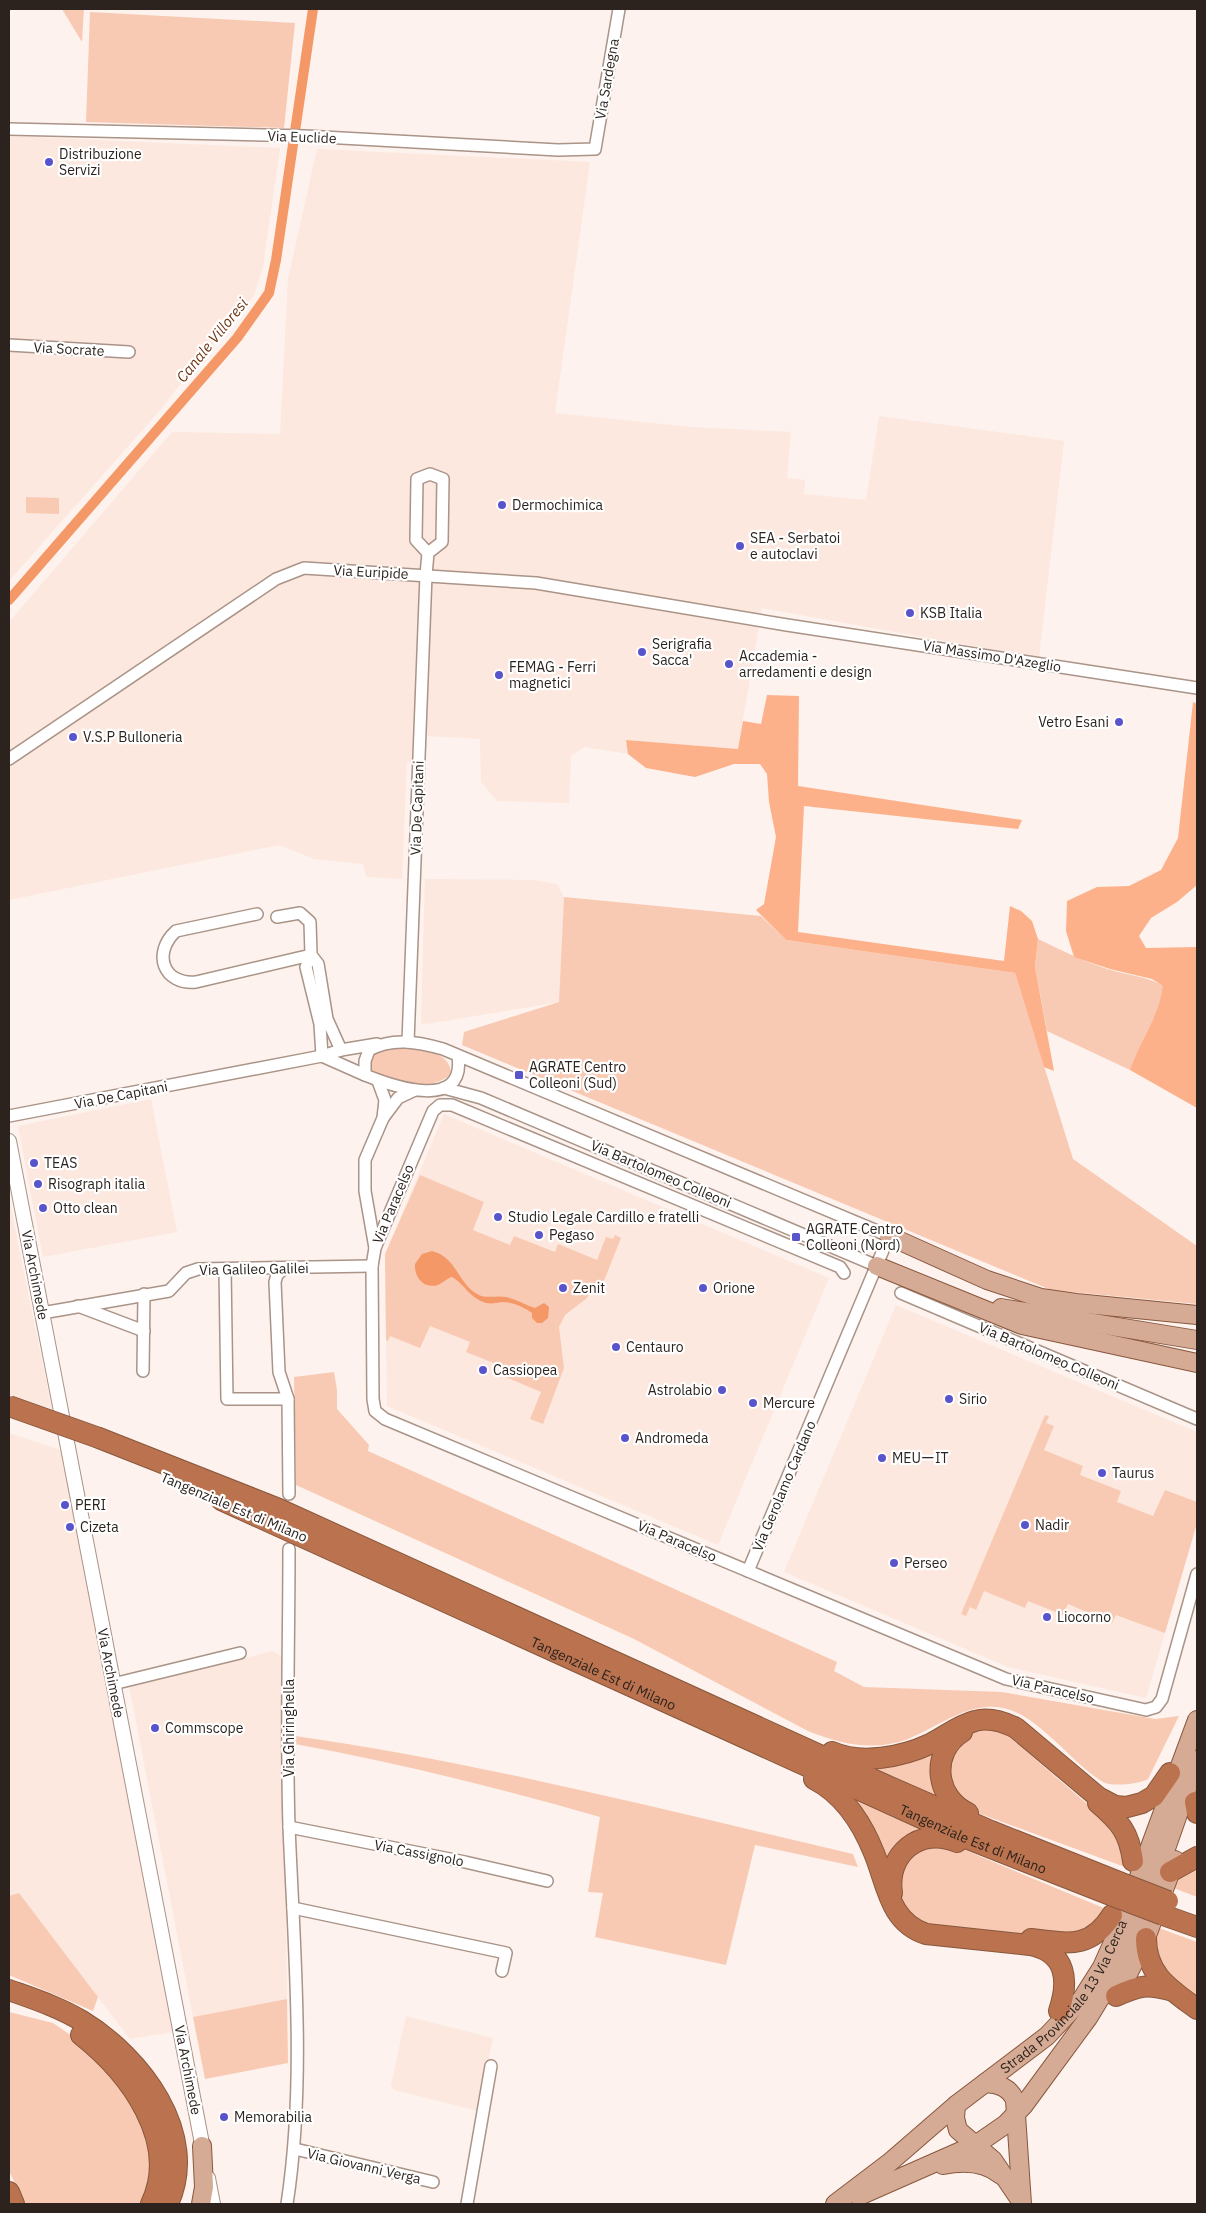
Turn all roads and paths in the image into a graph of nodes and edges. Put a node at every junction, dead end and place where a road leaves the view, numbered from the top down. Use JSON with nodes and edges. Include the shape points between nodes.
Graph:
{"nodes":[{"id":1,"x":619,"y":9,"type":"edge"},
{"id":2,"x":9,"y":129,"type":"edge"},
{"id":3,"x":595,"y":149,"type":"joint"},
{"id":4,"x":9,"y":345,"type":"edge"},
{"id":5,"x":129,"y":352,"type":"dead end"},
{"id":6,"x":428,"y":553,"type":"junction"},
{"id":7,"x":426,"y":575,"type":"junction"},
{"id":8,"x":787,"y":624,"type":"joint"},
{"id":9,"x":1197,"y":688,"type":"edge"},
{"id":10,"x":9,"y":759,"type":"edge"},
{"id":11,"x":257,"y":914,"type":"dead end"},
{"id":12,"x":276,"y":917,"type":"dead end"},
{"id":13,"x":311,"y":955,"type":"junction"},
{"id":14,"x":408,"y":1042,"type":"junction"},
{"id":15,"x":380,"y":1044,"type":"junction"},
{"id":16,"x":341,"y":1050,"type":"junction"},
{"id":17,"x":322,"y":1056,"type":"junction"},
{"id":18,"x":458,"y":1056,"type":"junction"},
{"id":19,"x":365,"y":1075,"type":"junction"},
{"id":20,"x":378,"y":1081,"type":"junction"},
{"id":21,"x":444,"y":1088,"type":"junction"},
{"id":22,"x":415,"y":1090,"type":"junction"},
{"id":23,"x":440,"y":1105,"type":"joint"},
{"id":24,"x":9,"y":1116,"type":"edge"},
{"id":25,"x":384,"y":1118,"type":"junction"},
{"id":26,"x":9,"y":1141,"type":"edge"},
{"id":27,"x":889,"y":1236,"type":"junction"},
{"id":28,"x":375,"y":1248,"type":"junction"},
{"id":29,"x":372,"y":1266,"type":"junction"},
{"id":30,"x":877,"y":1266,"type":"junction"},
{"id":31,"x":226,"y":1269,"type":"junction"},
{"id":32,"x":283,"y":1269,"type":"junction"},
{"id":33,"x":844,"y":1273,"type":"dead end"},
{"id":34,"x":987,"y":1280,"type":"junction"},
{"id":35,"x":901,"y":1293,"type":"dead end"},
{"id":36,"x":144,"y":1294,"type":"junction"},
{"id":37,"x":966,"y":1302,"type":"junction"},
{"id":38,"x":78,"y":1306,"type":"junction"},
{"id":39,"x":42,"y":1313,"type":"junction"},
{"id":40,"x":1197,"y":1315,"type":"edge"},
{"id":41,"x":1078,"y":1321,"type":"junction"},
{"id":42,"x":144,"y":1331,"type":"junction"},
{"id":43,"x":1193,"y":1340,"type":"edge"},
{"id":44,"x":1197,"y":1363,"type":"edge"},
{"id":45,"x":143,"y":1370,"type":"dead end"},
{"id":46,"x":288,"y":1399,"type":"junction"},
{"id":47,"x":9,"y":1406,"type":"edge"},
{"id":48,"x":1197,"y":1419,"type":"edge"},
{"id":49,"x":9,"y":1420,"type":"edge"},
{"id":50,"x":98,"y":1444,"type":"junction"},
{"id":51,"x":289,"y":1494,"type":"dead end"},
{"id":52,"x":289,"y":1549,"type":"dead end"},
{"id":53,"x":748,"y":1571,"type":"junction"},
{"id":54,"x":1197,"y":1574,"type":"edge"},
{"id":55,"x":240,"y":1653,"type":"dead end"},
{"id":56,"x":113,"y":1684,"type":"junction"},
{"id":57,"x":1197,"y":1707,"type":"edge"},
{"id":58,"x":1197,"y":1720,"type":"edge"},
{"id":59,"x":752,"y":1733,"type":"junction"},
{"id":60,"x":1197,"y":1760,"type":"edge"},
{"id":61,"x":1170,"y":1773,"type":"junction"},
{"id":62,"x":1196,"y":1802,"type":"edge"},
{"id":63,"x":290,"y":1826,"type":"junction"},
{"id":64,"x":991,"y":1831,"type":"junction"},
{"id":65,"x":1197,"y":1857,"type":"edge"},
{"id":66,"x":1016,"y":1858,"type":"junction"},
{"id":67,"x":1133,"y":1861,"type":"junction"},
{"id":68,"x":1170,"y":1872,"type":"junction"},
{"id":69,"x":547,"y":1881,"type":"dead end"},
{"id":70,"x":1115,"y":1898,"type":"junction"},
{"id":71,"x":293,"y":1908,"type":"junction"},
{"id":72,"x":1165,"y":1908,"type":"junction"},
{"id":73,"x":1197,"y":1913,"type":"edge"},
{"id":74,"x":1197,"y":1927,"type":"edge"},
{"id":75,"x":1146,"y":1938,"type":"junction"},
{"id":76,"x":502,"y":1971,"type":"dead end"},
{"id":77,"x":9,"y":1990,"type":"edge"},
{"id":78,"x":1173,"y":1991,"type":"junction"},
{"id":79,"x":1116,"y":1996,"type":"junction"},
{"id":80,"x":9,"y":2003,"type":"edge"},
{"id":81,"x":1197,"y":2009,"type":"edge"},
{"id":82,"x":1059,"y":2011,"type":"junction"},
{"id":83,"x":1055,"y":2062,"type":"junction"},
{"id":84,"x":491,"y":2066,"type":"dead end"},
{"id":85,"x":985,"y":2083,"type":"junction"},
{"id":86,"x":956,"y":2105,"type":"junction"},
{"id":87,"x":1018,"y":2113,"type":"junction"},
{"id":88,"x":976,"y":2144,"type":"junction"},
{"id":89,"x":202,"y":2146,"type":"junction"},
{"id":90,"x":295,"y":2149,"type":"junction"},
{"id":91,"x":901,"y":2177,"type":"junction"},
{"id":92,"x":1008,"y":2181,"type":"junction"},
{"id":93,"x":433,"y":2182,"type":"dead end"},
{"id":94,"x":856,"y":2189,"type":"junction"},
{"id":95,"x":9,"y":2192,"type":"edge"},
{"id":96,"x":1022,"y":2203,"type":"edge"},
{"id":97,"x":14,"y":2204,"type":"edge"},
{"id":98,"x":151,"y":2204,"type":"edge"},
{"id":99,"x":168,"y":2204,"type":"edge"},
{"id":100,"x":201,"y":2204,"type":"edge"},
{"id":101,"x":214,"y":2204,"type":"edge"},
{"id":102,"x":287,"y":2204,"type":"edge"},
{"id":103,"x":467,"y":2204,"type":"edge"},
{"id":104,"x":835,"y":2204,"type":"edge"},
{"id":105,"x":843,"y":2204,"type":"edge"}],
"edges":[{"from":1,"to":3,"type":"street","name":"Via Sardegna"},
{"from":2,"to":3,"type":"street","name":"Via Euclide","via":[[305,136]]},
{"from":4,"to":5,"type":"street","name":"Via Socrate"},
{"from":6,"to":6,"type":"street","via":[[442,542],[444,479],[430,474],[417,479],[416,540]]},
{"from":6,"to":7,"type":"street","name":"Via De Capitani"},
{"from":7,"to":8,"type":"street","name":"Via Euripide","via":[[536,583]]},
{"from":7,"to":10,"type":"street","name":"Via Euripide","via":[[304,568],[276,579]]},
{"from":7,"to":14,"type":"street","name":"Via De Capitani"},
{"from":8,"to":9,"type":"street","name":"Via Massimo D'Azeglio"},
{"from":11,"to":13,"type":"street","via":[[176,931],[168,938],[163,956],[168,973],[184,983],[196,982]]},
{"from":12,"to":13,"type":"street","via":[[300,913],[310,922]]},
{"from":13,"to":16,"type":"street","via":[[318,964],[327,1019]]},
{"from":13,"to":17,"type":"street","via":[[306,967],[320,1024]]},
{"from":14,"to":15,"type":"street"},
{"from":14,"to":18,"type":"street"},
{"from":15,"to":16,"type":"street","name":"Via De Capitani"},
{"from":15,"to":19,"type":"street","via":[[369,1050]]},
{"from":16,"to":17,"type":"street","name":"Via De Capitani"},
{"from":17,"to":19,"type":"street","name":"Via Bartolomeo Colleoni"},
{"from":17,"to":24,"type":"street","name":"Via De Capitani"},
{"from":18,"to":21,"type":"street","via":[[456,1078]]},
{"from":18,"to":27,"type":"street"},
{"from":19,"to":20,"type":"street","name":"Via Bartolomeo Colleoni"},
{"from":20,"to":22,"type":"street","name":"Via Bartolomeo Colleoni"},
{"from":20,"to":25,"type":"street","via":[[385,1100]]},
{"from":21,"to":22,"type":"street","name":"Via Bartolomeo Colleoni"},
{"from":21,"to":30,"type":"street","name":"Via Bartolomeo Colleoni","via":[[481,1098]]},
{"from":22,"to":25,"type":"street","name":"Via Bartolomeo Colleoni","via":[[398,1098]]},
{"from":23,"to":28,"type":"street","name":"Via Paracelso","via":[[433,1111]]},
{"from":23,"to":33,"type":"street","name":"Via Bartolomeo Colleoni","via":[[452,1105],[840,1267]]},
{"from":25,"to":28,"type":"street","name":"Via Bartolomeo Colleoni","via":[[365,1160],[364,1177]]},
{"from":26,"to":39,"type":"street","name":"Via Archimede"},
{"from":27,"to":30,"type":"street","name":"Via Gerolamo Cardano"},
{"from":27,"to":34,"type":"main road"},
{"from":28,"to":29,"type":"street","name":"Via Paracelso"},
{"from":29,"to":32,"type":"street","name":"Via Galileo Galilei"},
{"from":29,"to":53,"type":"street","name":"Via Paracelso","via":[[375,1411],[385,1419]]},
{"from":30,"to":37,"type":"main road"},
{"from":30,"to":53,"type":"street","name":"Via Gerolamo Cardano"},
{"from":31,"to":32,"type":"street","name":"Via Galileo Galilei"},
{"from":31,"to":36,"type":"street","name":"Via Galileo Galilei","via":[[198,1269],[186,1273],[169,1291]]},
{"from":31,"to":46,"type":"street","via":[[228,1398]]},
{"from":32,"to":46,"type":"street","via":[[275,1282],[276,1317],[279,1372]]},
{"from":34,"to":40,"type":"main road","via":[[1057,1301]]},
{"from":34,"to":41,"type":"main road","via":[[1019,1300]]},
{"from":35,"to":48,"type":"street","name":"Via Bartolomeo Colleoni"},
{"from":36,"to":38,"type":"street","name":"Via Galileo Galilei"},
{"from":36,"to":42,"type":"street"},
{"from":37,"to":41,"type":"main road"},
{"from":37,"to":44,"type":"main road","via":[[1015,1323]]},
{"from":38,"to":39,"type":"street","name":"Via Galileo Galilei"},
{"from":38,"to":42,"type":"street"},
{"from":39,"to":56,"type":"street","name":"Via Archimede"},
{"from":41,"to":43,"type":"main road"},
{"from":42,"to":45,"type":"street"},
{"from":46,"to":51,"type":"street"},
{"from":47,"to":50,"type":"highway","name":"Tangenziale Est di Milano","bridge":true},
{"from":49,"to":50,"type":"highway","name":"Tangenziale Est di Milano"},
{"from":50,"to":59,"type":"highway","name":"Tangenziale Est di Milano"},
{"from":52,"to":63,"type":"street","name":"Via Ghiringhella"},
{"from":53,"to":54,"type":"street","name":"Via Paracelso","via":[[1006,1679],[1146,1710],[1156,1707],[1162,1699]]},
{"from":55,"to":56,"type":"street"},
{"from":56,"to":89,"type":"street","name":"Via Archimede"},
{"from":57,"to":61,"type":"main road"},
{"from":58,"to":85,"type":"main road","name":"Strada Provinciale 13 Via Cerca","via":[[1143,1872],[1098,1974],[1078,2005],[1054,2031]]},
{"from":59,"to":61,"type":"highway","via":[[802,1740],[842,1756],[865,1758],[909,1752],[974,1721],[996,1721],[1021,1732],[1098,1798],[1121,1807],[1151,1798]]},
{"from":59,"to":64,"type":"highway","name":"Tangenziale Est di Milano"},
{"from":59,"to":66,"type":"highway","name":"Tangenziale Est di Milano","via":[[962,1837]]},
{"from":59,"to":82,"type":"highway","via":[[767,1756],[823,1784],[850,1810],[869,1843],[895,1910],[908,1926],[934,1936],[1035,1946],[1053,1957],[1062,1969],[1065,1995]]},
{"from":60,"to":83,"type":"main road","name":"Strada Provinciale 13 Via Cerca","via":[[1173,1833],[1121,1961],[1098,2002]]},
{"from":61,"to":67,"type":"main road"},
{"from":62,"to":68,"type":"main road"},
{"from":63,"to":69,"type":"street","name":"Via Cassignolo"},
{"from":63,"to":71,"type":"street","name":"Via Ghiringhella"},
{"from":64,"to":67,"type":"highway","via":[[979,1818],[952,1803],[940,1777],[942,1760],[949,1744],[960,1733],[982,1726],[996,1726],[1013,1732],[1110,1813],[1129,1839]]},
{"from":64,"to":70,"type":"highway","name":"Tangenziale Est di Milano"},
{"from":65,"to":68,"type":"highway"},
{"from":66,"to":70,"type":"highway","name":"Tangenziale Est di Milano"},
{"from":66,"to":70,"type":"highway","via":[[997,1858],[947,1838],[924,1838],[909,1846],[896,1861],[891,1874],[892,1893],[909,1920],[921,1927],[1074,1943],[1097,1934]]},
{"from":67,"to":70,"type":"main road"},
{"from":68,"to":75,"type":"main road"},
{"from":70,"to":72,"type":"highway","name":"Tangenziale Est di Milano","bridge":true},
{"from":70,"to":82,"type":"main road","via":[[1086,1973]]},
{"from":71,"to":76,"type":"street","via":[[506,1953]]},
{"from":71,"to":90,"type":"street","name":"Via Ghiringhella","via":[[297,2068]]},
{"from":72,"to":73,"type":"highway","name":"Tangenziale Est di Milano"},
{"from":72,"to":74,"type":"highway","name":"Tangenziale Est di Milano"},
{"from":75,"to":78,"type":"highway","via":[[1151,1966]]},
{"from":75,"to":79,"type":"main road"},
{"from":77,"to":99,"type":"highway","via":[[59,2008],[83,2022],[114,2046],[140,2073],[161,2106],[176,2143],[177,2171]]},
{"from":78,"to":79,"type":"highway","via":[[1144,1985]]},
{"from":78,"to":81,"type":"highway"},
{"from":79,"to":83,"type":"main road","via":[[1084,2038]]},
{"from":80,"to":98,"type":"highway","via":[[48,2016],[79,2034],[108,2059],[134,2091],[154,2132],[160,2154],[159,2180]]},
{"from":82,"to":94,"type":"main road","via":[[1038,2032],[955,2095]]},
{"from":83,"to":87,"type":"main road","name":"Strada Provinciale 13 Via Cerca"},
{"from":84,"to":103,"type":"street"},
{"from":85,"to":86,"type":"main road","name":"Strada Provinciale 13 Via Cerca"},
{"from":85,"to":87,"type":"main road","via":[[1007,2089],[1013,2096]]},
{"from":86,"to":88,"type":"main road","via":[[957,2128]]},
{"from":86,"to":94,"type":"main road","name":"Strada Provinciale 13 Via Cerca"},
{"from":87,"to":88,"type":"main road","name":"Strada Provinciale 13 Via Cerca","via":[[1002,2128]]},
{"from":87,"to":96,"type":"main road"},
{"from":88,"to":91,"type":"main road","name":"Strada Provinciale 13 Via Cerca"},
{"from":88,"to":92,"type":"main road"},
{"from":89,"to":100,"type":"main road","via":[[204,2187]]},
{"from":89,"to":101,"type":"street","name":"Via Archimede"},
{"from":90,"to":93,"type":"street","name":"Via Giovanni Verga"},
{"from":90,"to":102,"type":"street","name":"Via Ghiringhella"},
{"from":91,"to":92,"type":"main road","via":[[938,2166],[965,2163],[992,2168]]},
{"from":91,"to":105,"type":"main road","name":"Strada Provinciale 13 Via Cerca"},
{"from":92,"to":96,"type":"main road"},
{"from":94,"to":104,"type":"main road","name":"Strada Provinciale 13 Via Cerca"},
{"from":95,"to":97,"type":"highway"}]}
